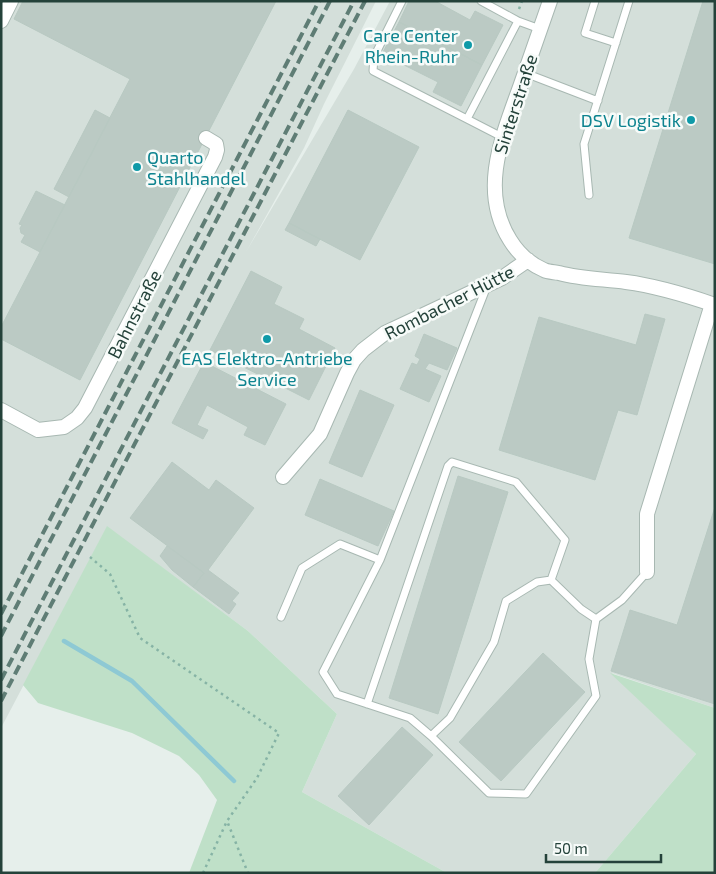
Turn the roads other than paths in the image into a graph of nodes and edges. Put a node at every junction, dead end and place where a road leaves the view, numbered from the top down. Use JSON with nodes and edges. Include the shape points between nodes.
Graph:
{"nodes":[{"id":1,"x":11,"y":1,"type":"edge"},
{"id":2,"x":402,"y":1,"type":"edge"},
{"id":3,"x":481,"y":1,"type":"edge"},
{"id":4,"x":550,"y":1,"type":"edge"},
{"id":5,"x":595,"y":1,"type":"edge"},
{"id":6,"x":629,"y":1,"type":"edge"},
{"id":7,"x":518,"y":20,"type":"junction"},
{"id":8,"x":1,"y":21,"type":"edge"},
{"id":9,"x":540,"y":29,"type":"junction"},
{"id":10,"x":616,"y":43,"type":"junction"},
{"id":11,"x":525,"y":73,"type":"junction"},
{"id":12,"x":598,"y":101,"type":"junction"},
{"id":13,"x":467,"y":119,"type":"junction"},
{"id":14,"x":502,"y":137,"type":"junction"},
{"id":15,"x":206,"y":138,"type":"dead end"},
{"id":16,"x":589,"y":195,"type":"dead end"},
{"id":17,"x":528,"y":260,"type":"junction"},
{"id":18,"x":488,"y":285,"type":"junction"},
{"id":19,"x":714,"y":304,"type":"edge"},
{"id":20,"x":711,"y":321,"type":"edge"},
{"id":21,"x":1,"y":410,"type":"edge"},
{"id":22,"x":283,"y":477,"type":"dead end"},
{"id":23,"x":380,"y":560,"type":"junction"},
{"id":24,"x":647,"y":572,"type":"joint"},
{"id":25,"x":551,"y":580,"type":"junction"},
{"id":26,"x":281,"y":617,"type":"dead end"},
{"id":27,"x":596,"y":618,"type":"junction"},
{"id":28,"x":367,"y":704,"type":"junction"},
{"id":29,"x":431,"y":736,"type":"junction"}],
"edges":[{"from":1,"to":8,"type":"street"},
{"from":2,"to":13,"type":"lane","via":[[374,57],[373,71]]},
{"from":3,"to":7,"type":"lane"},
{"from":4,"to":9,"type":"street","name":"Sinterstraße"},
{"from":5,"to":10,"type":"lane","via":[[585,33]]},
{"from":6,"to":10,"type":"lane"},
{"from":7,"to":9,"type":"lane"},
{"from":7,"to":13,"type":"lane"},
{"from":9,"to":11,"type":"street","name":"Sinterstraße"},
{"from":10,"to":12,"type":"lane"},
{"from":11,"to":12,"type":"lane"},
{"from":11,"to":14,"type":"street","name":"Sinterstraße"},
{"from":12,"to":16,"type":"lane","via":[[584,144]]},
{"from":13,"to":14,"type":"lane"},
{"from":14,"to":17,"type":"street","name":"Sinterstraße","via":[[495,170],[498,216],[516,250]]},
{"from":15,"to":21,"type":"street","name":"Bahnstraße","via":[[216,144],[215,157],[85,408],[64,427],[38,430]]},
{"from":17,"to":18,"type":"street","name":"Rombacher Hütte"},
{"from":17,"to":19,"type":"street","name":"Rombacher Hütte","via":[[543,270],[574,277],[628,282]]},
{"from":18,"to":22,"type":"street","name":"Rombacher Hütte","via":[[385,334],[363,350],[347,373],[320,434]]},
{"from":18,"to":23,"type":"lane"},
{"from":19,"to":20,"type":"street","name":"Rombacher Hütte"},
{"from":20,"to":24,"type":"street","name":"Rombacher Hütte","via":[[647,514]]},
{"from":23,"to":26,"type":"lane","via":[[340,544],[302,568]]},
{"from":23,"to":28,"type":"lane","via":[[323,672],[337,694]]},
{"from":24,"to":27,"type":"lane","via":[[622,600]]},
{"from":25,"to":27,"type":"lane","via":[[581,609]]},
{"from":25,"to":28,"type":"lane","via":[[564,540],[522,489],[516,482],[452,462]]},
{"from":25,"to":29,"type":"lane","via":[[537,582],[506,601],[494,642],[450,718]]},
{"from":27,"to":29,"type":"lane","via":[[589,659],[596,696],[526,794],[489,793]]},
{"from":28,"to":29,"type":"lane","via":[[410,718]]}]}
